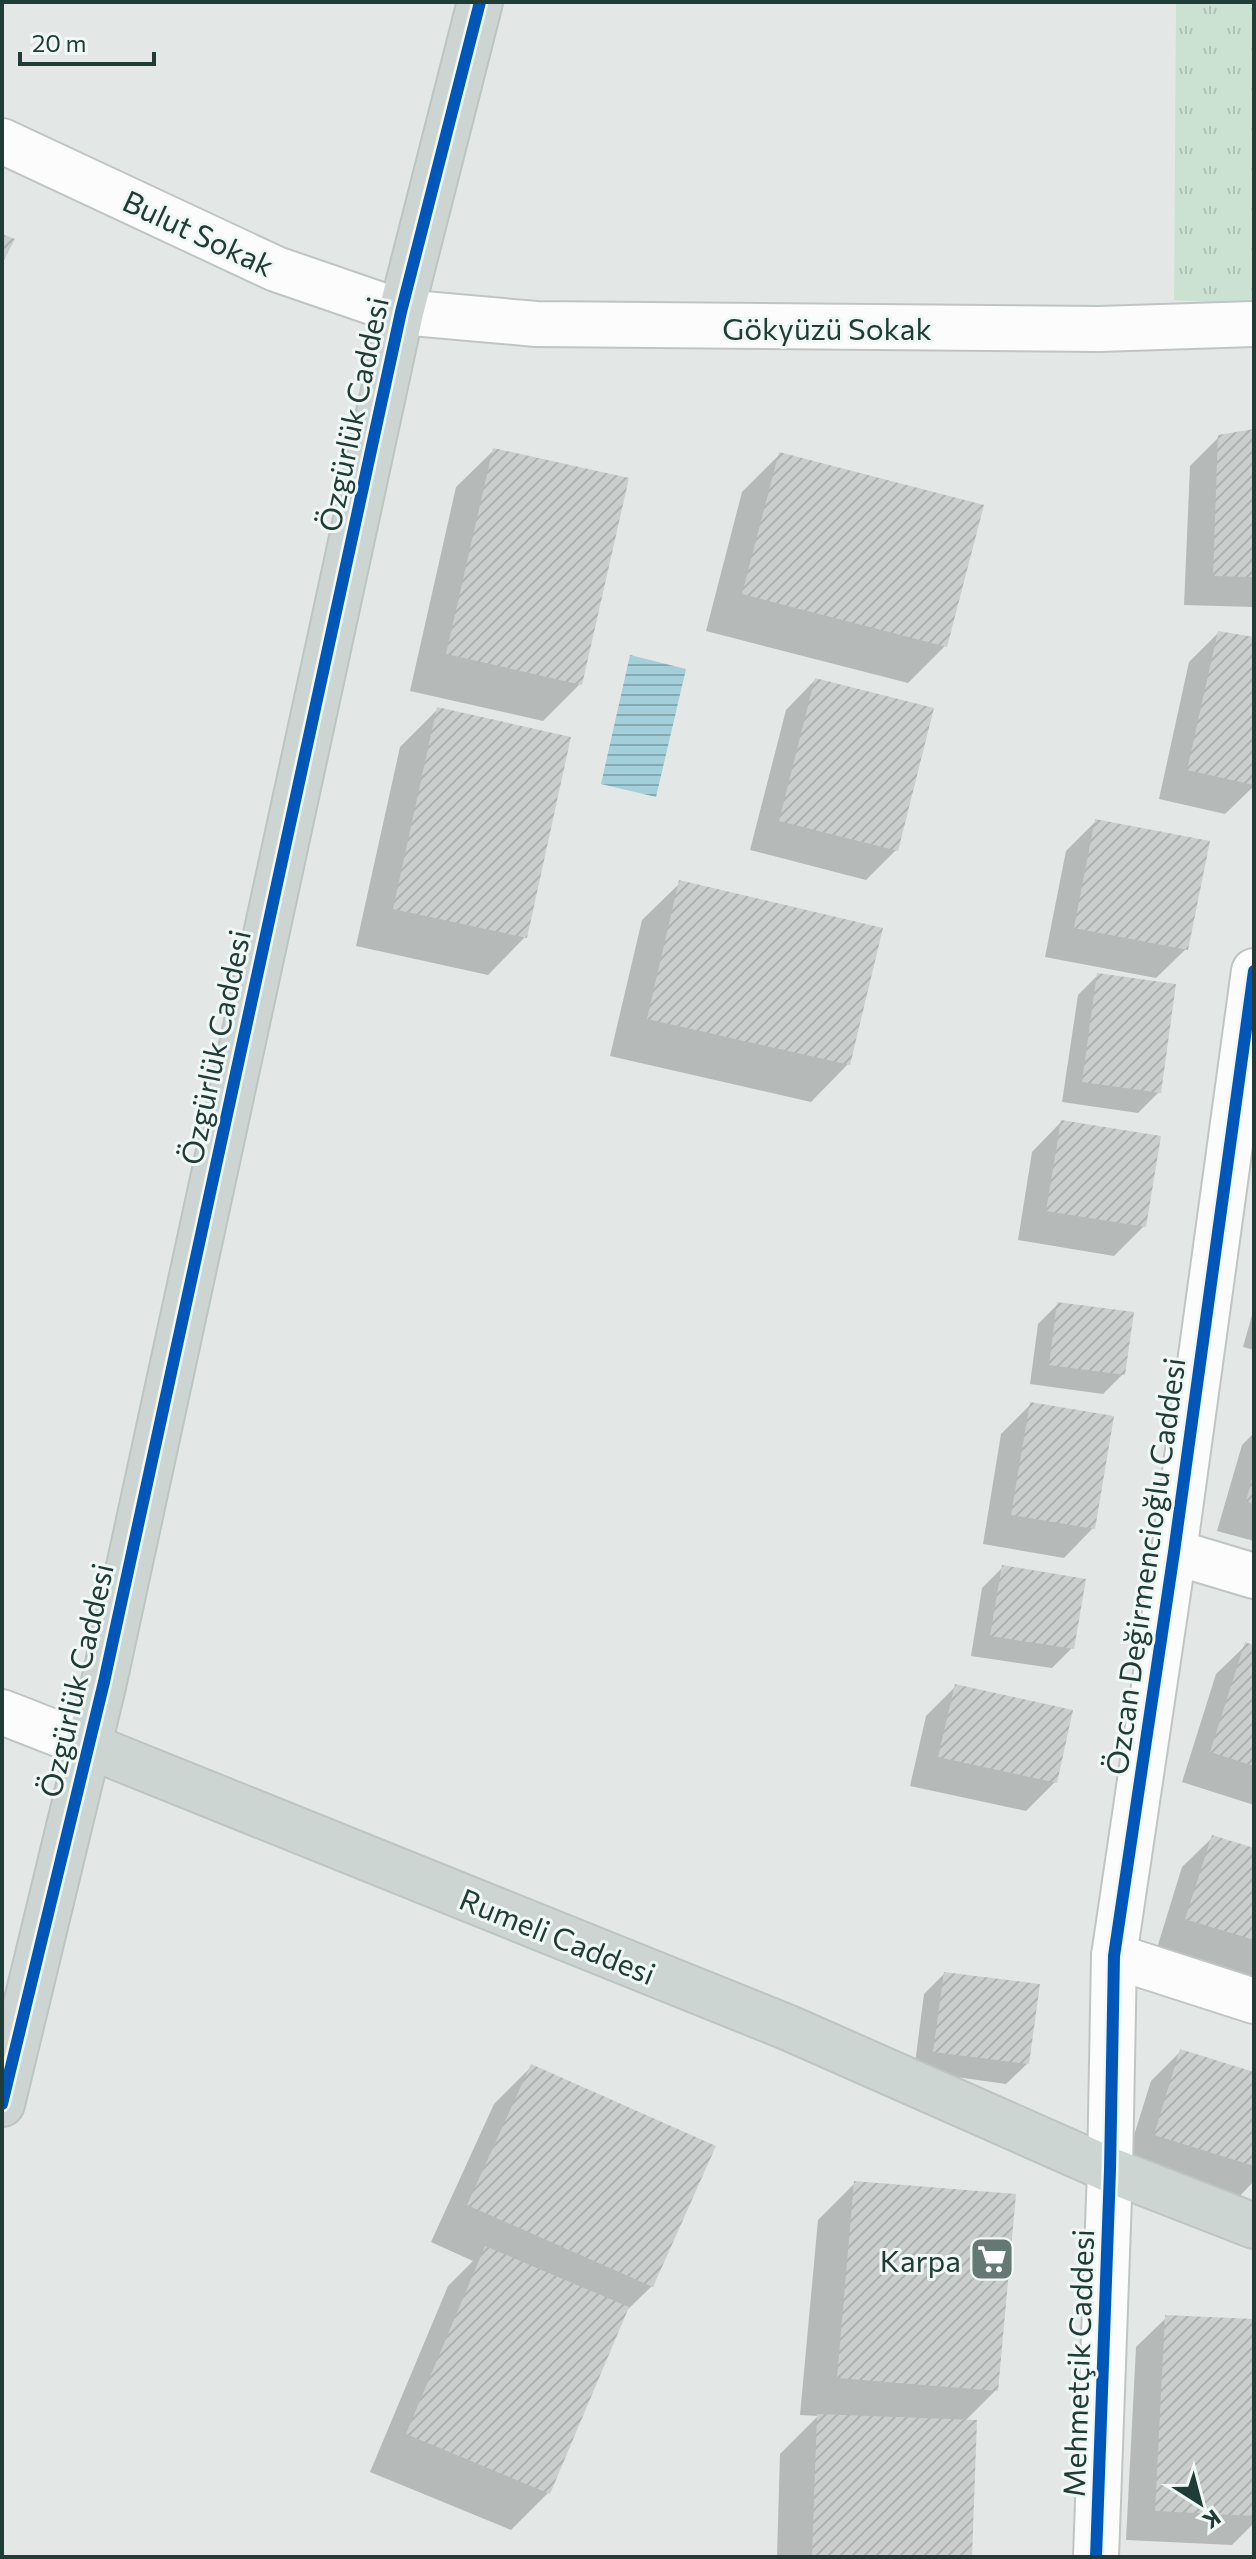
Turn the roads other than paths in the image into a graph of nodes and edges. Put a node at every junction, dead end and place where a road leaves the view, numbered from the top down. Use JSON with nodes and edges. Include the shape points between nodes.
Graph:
{"nodes":[{"id":1,"x":480,"y":2,"type":"edge"},
{"id":2,"x":2,"y":141,"type":"edge"},
{"id":3,"x":401,"y":312,"type":"junction"},
{"id":4,"x":1254,"y":324,"type":"edge"},
{"id":5,"x":1254,"y":971,"type":"edge"},
{"id":6,"x":1241,"y":1155,"type":"edge"},
{"id":7,"x":1174,"y":1552,"type":"junction"},
{"id":8,"x":1254,"y":1576,"type":"edge"},
{"id":9,"x":2,"y":1712,"type":"edge"},
{"id":10,"x":89,"y":1746,"type":"junction"},
{"id":11,"x":1114,"y":1956,"type":"junction"},
{"id":12,"x":1254,"y":2001,"type":"edge"},
{"id":13,"x":2,"y":2104,"type":"edge"},
{"id":14,"x":1110,"y":2170,"type":"junction"},
{"id":15,"x":1254,"y":2226,"type":"edge"},
{"id":16,"x":1096,"y":2557,"type":"edge"}],
"edges":[{"from":1,"to":3,"type":"main road","name":"Özgürlük Caddesi"},
{"from":2,"to":3,"type":"street","name":"Bulut Sokak","via":[[276,269]]},
{"from":3,"to":4,"type":"street","name":"Gökyüzü Sokak","via":[[536,324],[1099,329]]},
{"from":3,"to":10,"type":"main road","name":"Özgürlük Caddesi"},
{"from":5,"to":6,"type":"street","name":"Özcan Değirmencioğlu Caddesi"},
{"from":6,"to":7,"type":"street","name":"Özcan Değirmencioğlu Caddesi"},
{"from":7,"to":8,"type":"street"},
{"from":7,"to":11,"type":"street","name":"Özcan Değirmencioğlu Caddesi"},
{"from":9,"to":10,"type":"street","name":"Rumeli Caddesi"},
{"from":10,"to":13,"type":"main road","name":"Özgürlük Caddesi"},
{"from":10,"to":14,"type":"main road","name":"Rumeli Caddesi","via":[[789,2028]]},
{"from":11,"to":12,"type":"street"},
{"from":11,"to":14,"type":"street","name":"Özcan Değirmencioğlu Caddesi"},
{"from":14,"to":15,"type":"main road","name":"Rumeli Caddesi"},
{"from":14,"to":16,"type":"street","name":"Mehmetçik Caddesi"}]}
